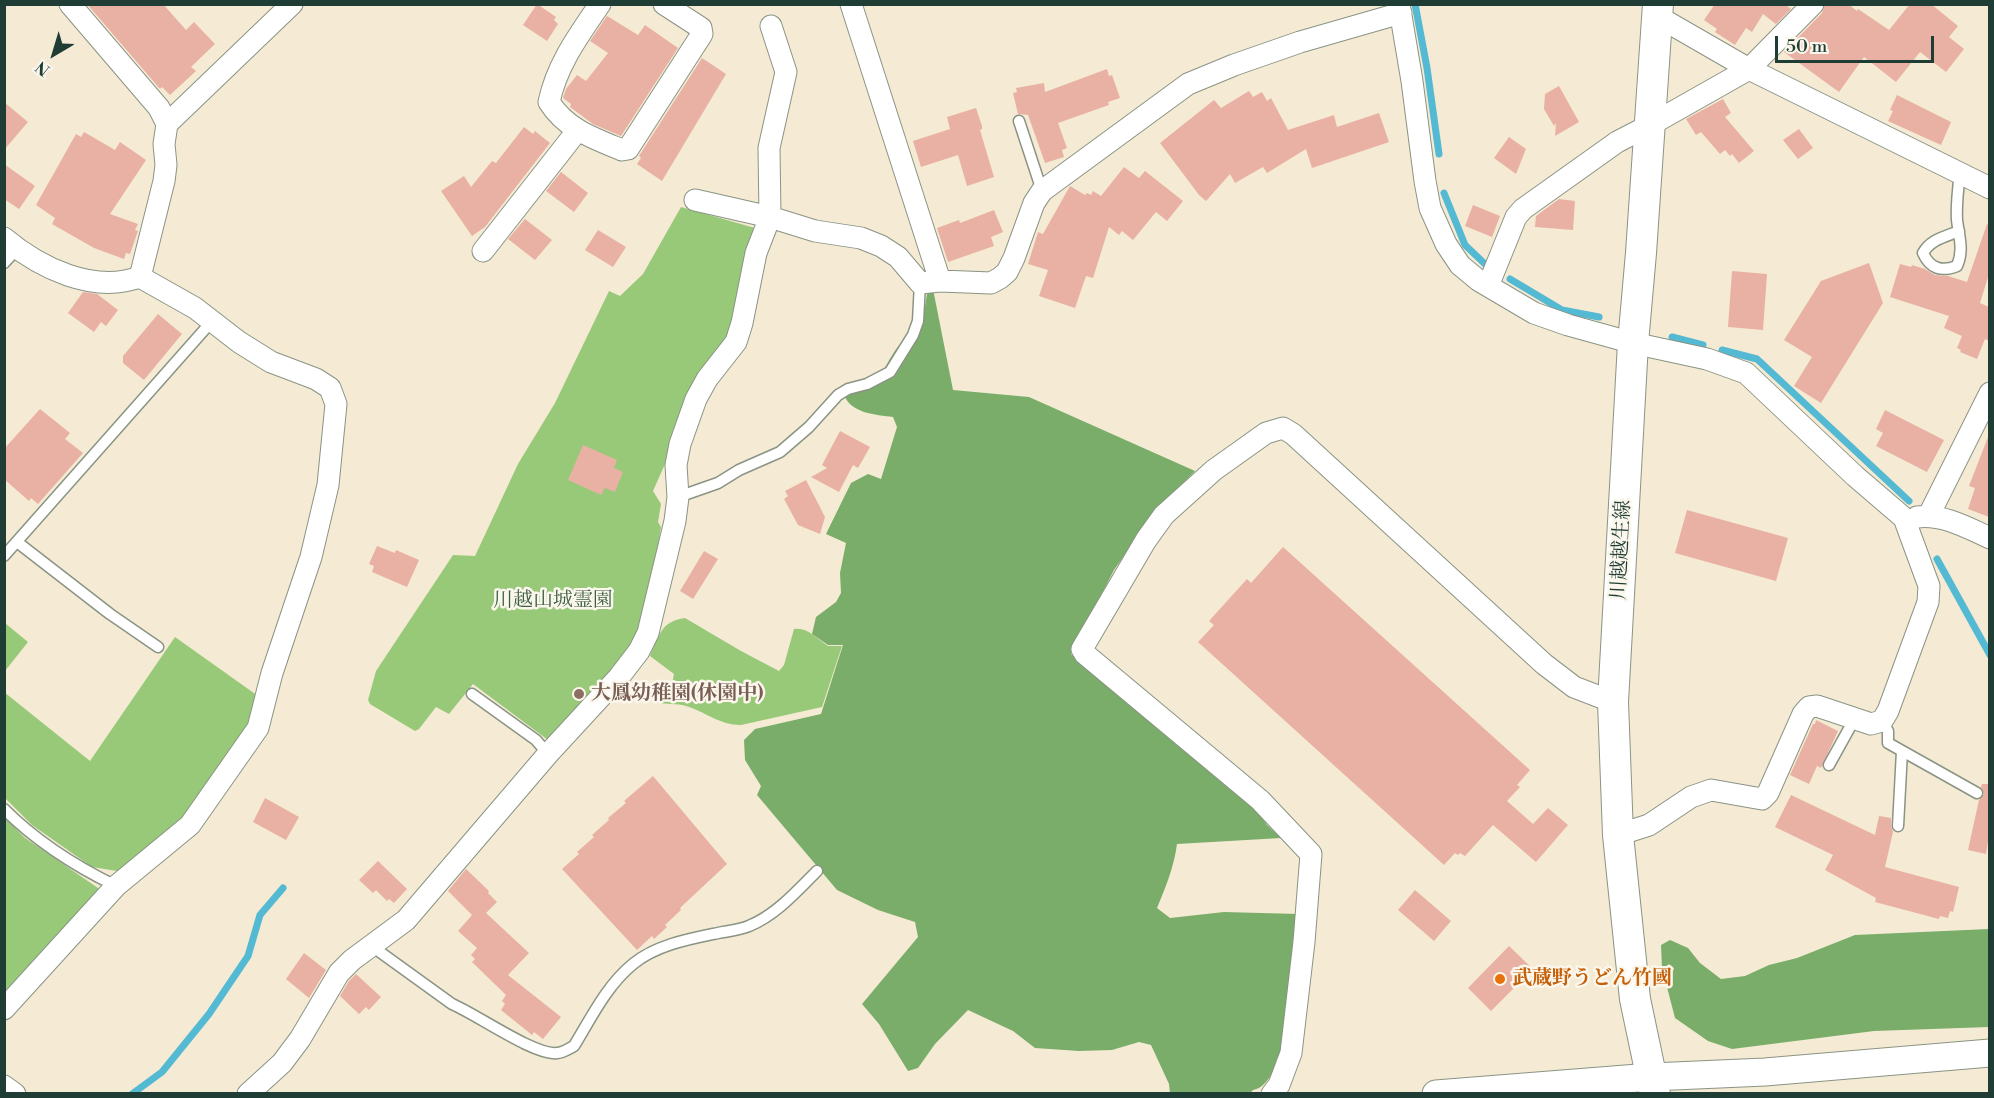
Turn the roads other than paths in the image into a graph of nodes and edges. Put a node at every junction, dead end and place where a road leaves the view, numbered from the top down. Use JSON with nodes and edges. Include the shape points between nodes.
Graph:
{"nodes":[{"id":1,"x":70,"y":4,"type":"edge"},
{"id":2,"x":291,"y":4,"type":"edge"},
{"id":3,"x":600,"y":4,"type":"edge"},
{"id":4,"x":664,"y":4,"type":"edge"},
{"id":5,"x":851,"y":4,"type":"edge"},
{"id":6,"x":1813,"y":4,"type":"edge"},
{"id":7,"x":1400,"y":9,"type":"edge"},
{"id":8,"x":1658,"y":10,"type":"edge"},
{"id":9,"x":771,"y":26,"type":"dead end"},
{"id":10,"x":1749,"y":69,"type":"junction"},
{"id":11,"x":1019,"y":122,"type":"dead end"},
{"id":12,"x":167,"y":124,"type":"junction"},
{"id":13,"x":1650,"y":126,"type":"junction"},
{"id":14,"x":577,"y":131,"type":"junction"},
{"id":15,"x":1960,"y":173,"type":"junction"},
{"id":16,"x":1989,"y":188,"type":"edge"},
{"id":17,"x":1042,"y":191,"type":"junction"},
{"id":18,"x":695,"y":200,"type":"dead end"},
{"id":19,"x":770,"y":217,"type":"junction"},
{"id":20,"x":1959,"y":231,"type":"dead end"},
{"id":21,"x":9,"y":250,"type":"edge"},
{"id":22,"x":483,"y":251,"type":"dead end"},
{"id":23,"x":140,"y":278,"type":"junction"},
{"id":24,"x":930,"y":282,"type":"junction"},
{"id":25,"x":1488,"y":286,"type":"junction"},
{"id":26,"x":213,"y":320,"type":"junction"},
{"id":27,"x":1633,"y":343,"type":"junction"},
{"id":28,"x":1989,"y":393,"type":"edge"},
{"id":29,"x":678,"y":497,"type":"junction"},
{"id":30,"x":1929,"y":515,"type":"junction"},
{"id":31,"x":1904,"y":518,"type":"junction"},
{"id":32,"x":1989,"y":538,"type":"edge"},
{"id":33,"x":17,"y":542,"type":"junction"},
{"id":34,"x":4,"y":556,"type":"edge"},
{"id":35,"x":158,"y":647,"type":"dead end"},
{"id":36,"x":472,"y":694,"type":"dead end"},
{"id":37,"x":1613,"y":702,"type":"junction"},
{"id":38,"x":1855,"y":718,"type":"junction"},
{"id":39,"x":1881,"y":721,"type":"junction"},
{"id":40,"x":1902,"y":751,"type":"junction"},
{"id":41,"x":549,"y":754,"type":"junction"},
{"id":42,"x":1828,"y":765,"type":"dead end"},
{"id":43,"x":1977,"y":793,"type":"dead end"},
{"id":44,"x":4,"y":808,"type":"edge"},
{"id":45,"x":1898,"y":826,"type":"dead end"},
{"id":46,"x":1618,"y":836,"type":"junction"},
{"id":47,"x":817,"y":871,"type":"dead end"},
{"id":48,"x":116,"y":886,"type":"junction"},
{"id":49,"x":373,"y":947,"type":"junction"},
{"id":50,"x":4,"y":1009,"type":"edge"},
{"id":51,"x":1989,"y":1053,"type":"edge"},
{"id":52,"x":1653,"y":1085,"type":"edge"},
{"id":53,"x":4,"y":1086,"type":"edge"},
{"id":54,"x":15,"y":1094,"type":"edge"},
{"id":55,"x":248,"y":1094,"type":"edge"},
{"id":56,"x":1272,"y":1094,"type":"edge"},
{"id":57,"x":1436,"y":1094,"type":"edge"}],
"edges":[{"from":1,"to":12,"type":"street","via":[[159,108]]},
{"from":2,"to":12,"type":"street"},
{"from":3,"to":14,"type":"street","via":[[563,61],[553,81],[549,102],[557,115]]},
{"from":4,"to":14,"type":"street","via":[[701,28],[702,34],[628,149]]},
{"from":5,"to":24,"type":"street"},
{"from":6,"to":10,"type":"street"},
{"from":7,"to":17,"type":"street","via":[[1188,84]]},
{"from":7,"to":25,"type":"street","via":[[1430,208],[1460,265]]},
{"from":8,"to":10,"type":"street"},
{"from":8,"to":13,"type":"main road","name":"川越越生線"},
{"from":9,"to":19,"type":"street","via":[[786,72],[770,148]]},
{"from":10,"to":13,"type":"street"},
{"from":10,"to":15,"type":"street"},
{"from":11,"to":17,"type":"lane"},
{"from":12,"to":23,"type":"street","via":[[164,181]]},
{"from":13,"to":25,"type":"street","via":[[1617,142],[1522,209]]},
{"from":13,"to":27,"type":"main road","name":"川越越生線"},
{"from":14,"to":22,"type":"street"},
{"from":15,"to":16,"type":"street"},
{"from":15,"to":20,"type":"lane"},
{"from":17,"to":24,"type":"street","via":[[1034,202],[1014,258],[1000,278],[990,283]]},
{"from":18,"to":19,"type":"street"},
{"from":19,"to":24,"type":"street","via":[[881,246]]},
{"from":19,"to":29,"type":"street","via":[[756,253],[736,342],[706,379],[680,444],[676,465]]},
{"from":21,"to":23,"type":"street","via":[[88,281],[113,283]]},
{"from":23,"to":26,"type":"street"},
{"from":24,"to":29,"type":"lane","via":[[913,335],[890,372],[838,395],[780,452],[718,483]]},
{"from":25,"to":27,"type":"street","via":[[1534,313]]},
{"from":26,"to":33,"type":"lane"},
{"from":26,"to":48,"type":"street","via":[[271,362],[330,388],[336,404],[328,486],[311,557],[258,728],[190,825]]},
{"from":27,"to":31,"type":"street","via":[[1707,359],[1746,373]]},
{"from":27,"to":37,"type":"main road","name":"川越越生線"},
{"from":28,"to":30,"type":"street"},
{"from":29,"to":41,"type":"street","via":[[648,633],[639,651]]},
{"from":30,"to":31,"type":"street"},
{"from":30,"to":32,"type":"street"},
{"from":31,"to":39,"type":"street","via":[[1929,586],[1928,602]]},
{"from":33,"to":34,"type":"lane"},
{"from":33,"to":35,"type":"lane"},
{"from":36,"to":41,"type":"lane","via":[[536,740]]},
{"from":37,"to":46,"type":"main road","name":"川越越生線"},
{"from":37,"to":56,"type":"street","via":[[1574,687],[1544,664],[1283,428],[1266,434],[1214,470],[1164,515],[1082,650],[1260,800],[1311,854],[1291,1053]]},
{"from":38,"to":39,"type":"street","via":[[1871,724]]},
{"from":38,"to":42,"type":"lane"},
{"from":38,"to":46,"type":"street","via":[[1809,707],[1762,799],[1711,790],[1691,797],[1649,825]]},
{"from":39,"to":40,"type":"lane","via":[[1888,731],[1888,743]]},
{"from":40,"to":43,"type":"lane"},
{"from":40,"to":45,"type":"lane"},
{"from":41,"to":49,"type":"street","via":[[406,920]]},
{"from":44,"to":48,"type":"lane","via":[[31,834],[89,873]]},
{"from":46,"to":52,"type":"main road","name":"川越越生線","via":[[1635,999]]},
{"from":47,"to":49,"type":"lane","via":[[764,919],[748,927],[676,943],[634,963],[618,978],[574,1046],[555,1054],[452,1004]]},
{"from":48,"to":50,"type":"street"},
{"from":49,"to":55,"type":"street","via":[[339,973],[282,1063]]},
{"from":51,"to":52,"type":"street"},
{"from":52,"to":57,"type":"street"},
{"from":53,"to":54,"type":"street"}]}
